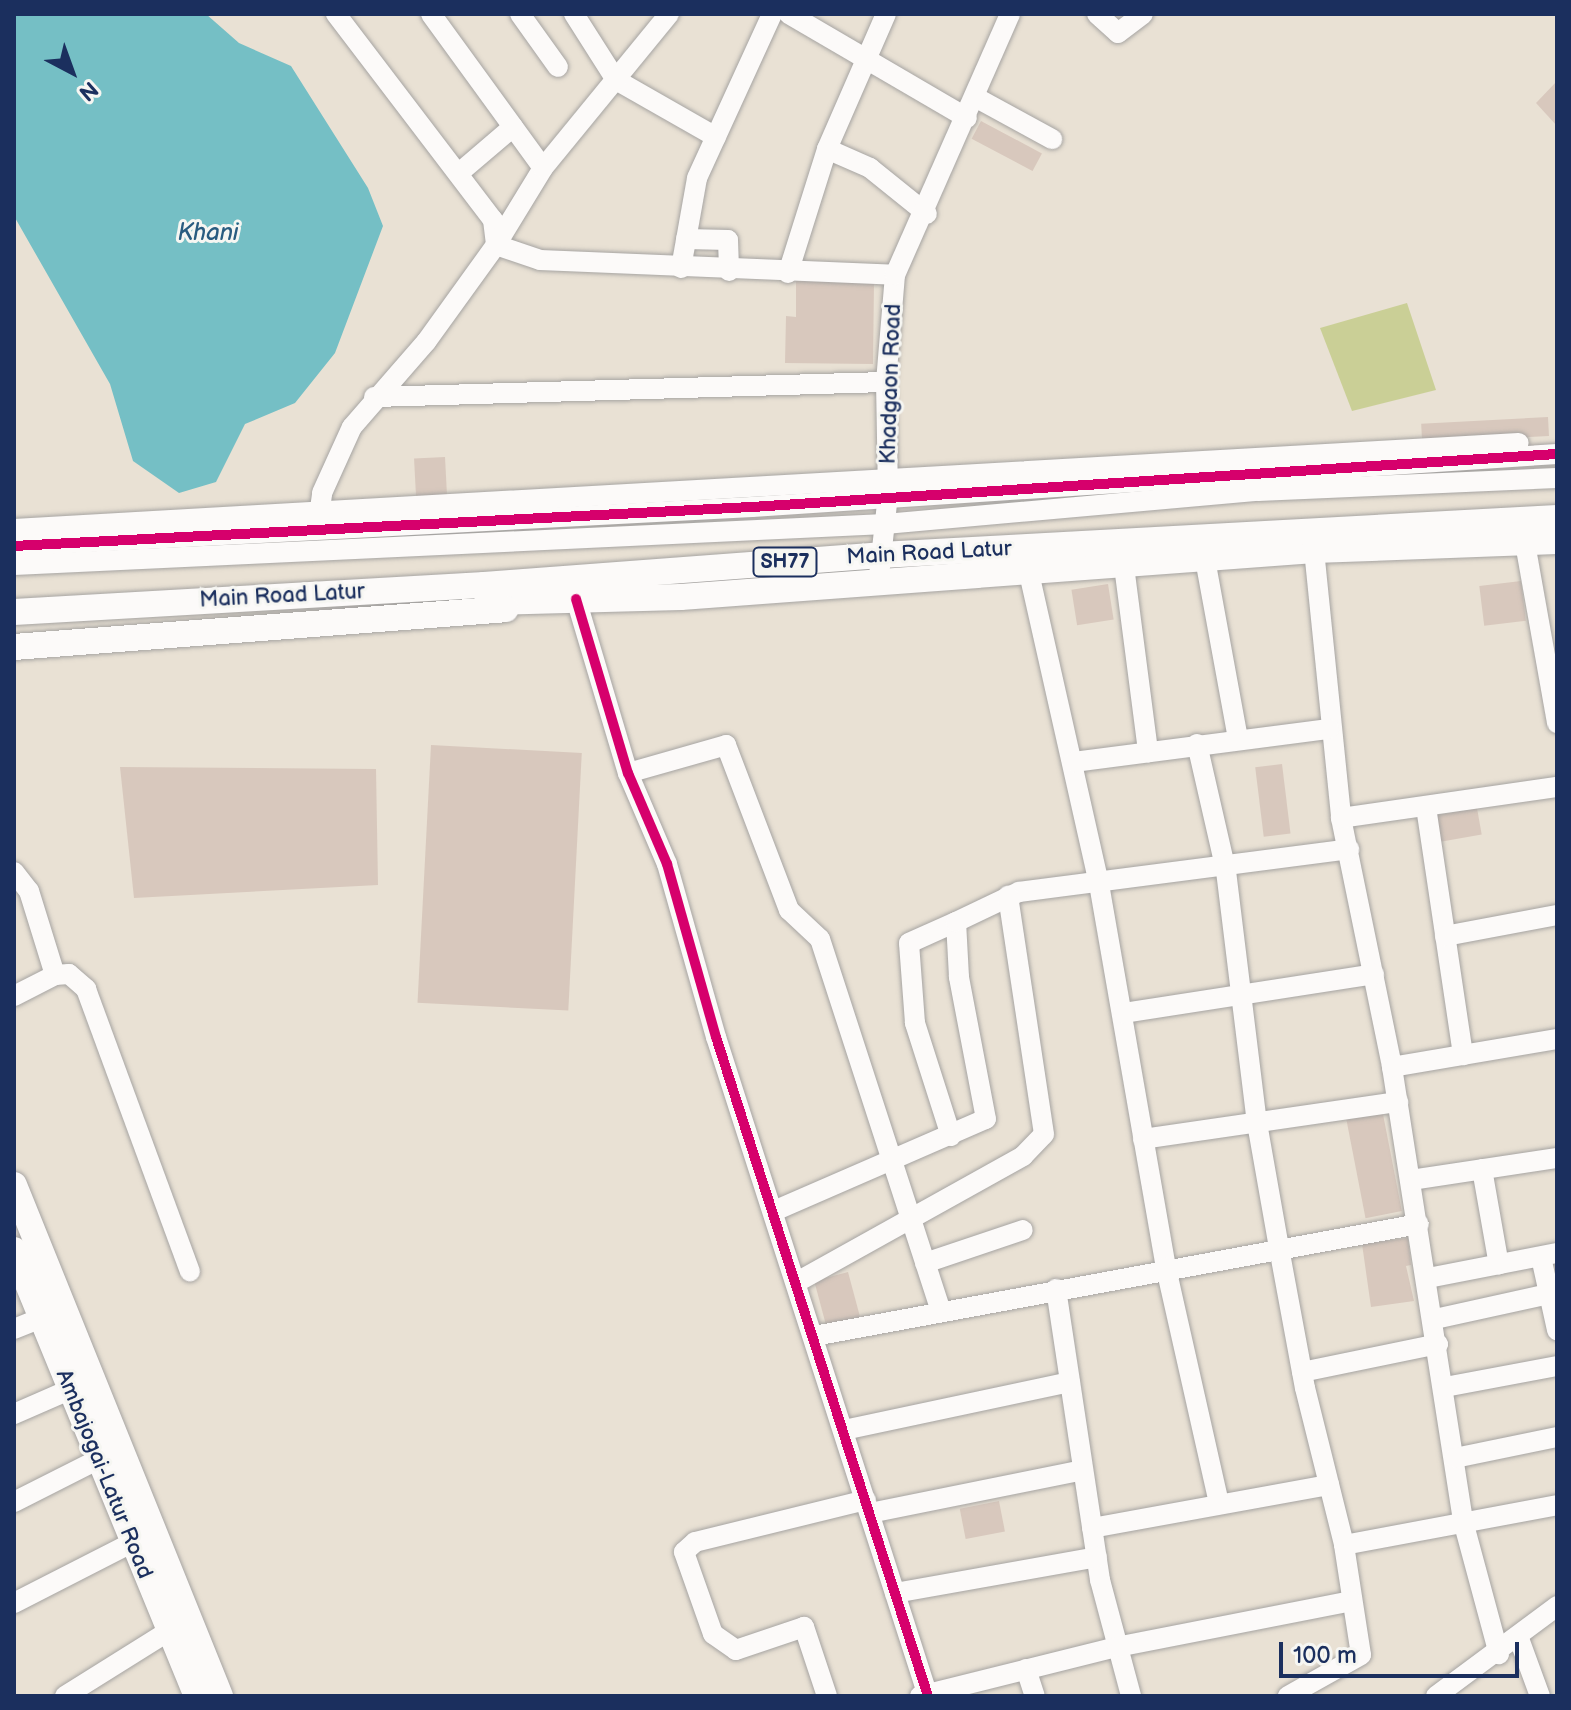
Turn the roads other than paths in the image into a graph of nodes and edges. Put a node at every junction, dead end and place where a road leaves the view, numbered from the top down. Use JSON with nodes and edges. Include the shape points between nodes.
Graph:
{"nodes":[{"id":1,"x":336,"y":14,"type":"edge"},
{"id":2,"x":431,"y":14,"type":"edge"},
{"id":3,"x":520,"y":14,"type":"edge"},
{"id":4,"x":574,"y":14,"type":"edge"},
{"id":5,"x":669,"y":14,"type":"edge"},
{"id":6,"x":772,"y":14,"type":"edge"},
{"id":7,"x":789,"y":14,"type":"edge"},
{"id":8,"x":886,"y":14,"type":"edge"},
{"id":9,"x":1010,"y":14,"type":"edge"},
{"id":10,"x":1097,"y":14,"type":"edge"},
{"id":11,"x":1143,"y":14,"type":"edge"},
{"id":12,"x":867,"y":60,"type":"junction"},
{"id":13,"x":558,"y":67,"type":"dead end"},
{"id":14,"x":616,"y":80,"type":"junction"},
{"id":15,"x":975,"y":97,"type":"junction"},
{"id":16,"x":967,"y":118,"type":"junction"},
{"id":17,"x":513,"y":127,"type":"junction"},
{"id":18,"x":716,"y":137,"type":"junction"},
{"id":19,"x":1052,"y":139,"type":"dead end"},
{"id":20,"x":827,"y":149,"type":"junction"},
{"id":21,"x":543,"y":168,"type":"junction"},
{"id":22,"x":459,"y":173,"type":"junction"},
{"id":23,"x":927,"y":214,"type":"junction"},
{"id":24,"x":686,"y":239,"type":"junction"},
{"id":25,"x":496,"y":245,"type":"junction"},
{"id":26,"x":681,"y":268,"type":"junction"},
{"id":27,"x":729,"y":271,"type":"junction"},
{"id":28,"x":788,"y":273,"type":"junction"},
{"id":29,"x":895,"y":275,"type":"junction"},
{"id":30,"x":886,"y":382,"type":"junction"},
{"id":31,"x":374,"y":397,"type":"junction"},
{"id":32,"x":1557,"y":441,"type":"edge"},
{"id":33,"x":1557,"y":454,"type":"edge"},
{"id":34,"x":1557,"y":478,"type":"edge"},
{"id":35,"x":888,"y":488,"type":"junction"},
{"id":36,"x":1557,"y":518,"type":"edge"},
{"id":37,"x":885,"y":524,"type":"junction"},
{"id":38,"x":14,"y":529,"type":"edge"},
{"id":39,"x":318,"y":531,"type":"junction"},
{"id":40,"x":1557,"y":541,"type":"edge"},
{"id":41,"x":1525,"y":543,"type":"junction"},
{"id":42,"x":14,"y":546,"type":"edge"},
{"id":43,"x":1314,"y":550,"type":"junction"},
{"id":44,"x":881,"y":555,"type":"junction"},
{"id":45,"x":1205,"y":559,"type":"junction"},
{"id":46,"x":14,"y":565,"type":"edge"},
{"id":47,"x":1124,"y":566,"type":"junction"},
{"id":48,"x":1029,"y":573,"type":"junction"},
{"id":49,"x":878,"y":585,"type":"junction"},
{"id":50,"x":538,"y":590,"type":"junction"},
{"id":51,"x":576,"y":599,"type":"junction"},
{"id":52,"x":14,"y":602,"type":"edge"},
{"id":53,"x":14,"y":612,"type":"edge"},
{"id":54,"x":14,"y":625,"type":"edge"},
{"id":55,"x":14,"y":647,"type":"edge"},
{"id":56,"x":1555,"y":698,"type":"edge"},
{"id":57,"x":1557,"y":723,"type":"edge"},
{"id":58,"x":1329,"y":729,"type":"junction"},
{"id":59,"x":1238,"y":739,"type":"junction"},
{"id":60,"x":1197,"y":744,"type":"junction"},
{"id":61,"x":1148,"y":752,"type":"junction"},
{"id":62,"x":1074,"y":762,"type":"junction"},
{"id":63,"x":628,"y":773,"type":"junction"},
{"id":64,"x":1557,"y":787,"type":"edge"},
{"id":65,"x":1426,"y":807,"type":"junction"},
{"id":66,"x":1341,"y":818,"type":"junction"},
{"id":67,"x":1349,"y":849,"type":"junction"},
{"id":68,"x":1224,"y":867,"type":"junction"},
{"id":69,"x":14,"y":872,"type":"edge"},
{"id":70,"x":1099,"y":884,"type":"junction"},
{"id":71,"x":1008,"y":896,"type":"junction"},
{"id":72,"x":1557,"y":915,"type":"edge"},
{"id":73,"x":956,"y":922,"type":"junction"},
{"id":74,"x":1445,"y":936,"type":"junction"},
{"id":75,"x":1374,"y":974,"type":"junction"},
{"id":76,"x":55,"y":975,"type":"junction"},
{"id":77,"x":1241,"y":994,"type":"junction"},
{"id":78,"x":14,"y":996,"type":"edge"},
{"id":79,"x":1123,"y":1013,"type":"junction"},
{"id":80,"x":1557,"y":1039,"type":"edge"},
{"id":81,"x":1463,"y":1055,"type":"junction"},
{"id":82,"x":1392,"y":1067,"type":"junction"},
{"id":83,"x":1398,"y":1102,"type":"junction"},
{"id":84,"x":1257,"y":1122,"type":"junction"},
{"id":85,"x":951,"y":1136,"type":"junction"},
{"id":86,"x":1143,"y":1139,"type":"junction"},
{"id":87,"x":1557,"y":1158,"type":"edge"},
{"id":88,"x":893,"y":1163,"type":"junction"},
{"id":89,"x":1482,"y":1169,"type":"junction"},
{"id":90,"x":1411,"y":1180,"type":"junction"},
{"id":91,"x":14,"y":1185,"type":"edge"},
{"id":92,"x":774,"y":1211,"type":"junction"},
{"id":93,"x":911,"y":1221,"type":"junction"},
{"id":94,"x":1419,"y":1224,"type":"junction"},
{"id":95,"x":1023,"y":1230,"type":"dead end"},
{"id":96,"x":1279,"y":1248,"type":"junction"},
{"id":97,"x":14,"y":1250,"type":"edge"},
{"id":98,"x":1549,"y":1255,"type":"edge"},
{"id":99,"x":925,"y":1263,"type":"junction"},
{"id":100,"x":1499,"y":1265,"type":"junction"},
{"id":101,"x":1166,"y":1268,"type":"junction"},
{"id":102,"x":190,"y":1271,"type":"dead end"},
{"id":103,"x":1428,"y":1278,"type":"junction"},
{"id":104,"x":20,"y":1282,"type":"edge"},
{"id":105,"x":797,"y":1282,"type":"junction"},
{"id":106,"x":1056,"y":1289,"type":"junction"},
{"id":107,"x":1549,"y":1294,"type":"junction"},
{"id":108,"x":941,"y":1311,"type":"junction"},
{"id":109,"x":41,"y":1318,"type":"junction"},
{"id":110,"x":1435,"y":1319,"type":"junction"},
{"id":111,"x":14,"y":1329,"type":"edge"},
{"id":112,"x":1557,"y":1330,"type":"edge"},
{"id":113,"x":814,"y":1336,"type":"junction"},
{"id":114,"x":1438,"y":1344,"type":"junction"},
{"id":115,"x":1557,"y":1366,"type":"edge"},
{"id":116,"x":1302,"y":1372,"type":"junction"},
{"id":117,"x":1070,"y":1382,"type":"junction"},
{"id":118,"x":1445,"y":1387,"type":"junction"},
{"id":119,"x":69,"y":1390,"type":"junction"},
{"id":120,"x":14,"y":1414,"type":"edge"},
{"id":121,"x":844,"y":1430,"type":"junction"},
{"id":122,"x":1557,"y":1437,"type":"edge"},
{"id":123,"x":1455,"y":1458,"type":"junction"},
{"id":124,"x":99,"y":1459,"type":"junction"},
{"id":125,"x":1083,"y":1470,"type":"junction"},
{"id":126,"x":1329,"y":1485,"type":"junction"},
{"id":127,"x":14,"y":1502,"type":"edge"},
{"id":128,"x":1219,"y":1504,"type":"junction"},
{"id":129,"x":1557,"y":1505,"type":"edge"},
{"id":130,"x":868,"y":1506,"type":"junction"},
{"id":131,"x":1463,"y":1521,"type":"junction"},
{"id":132,"x":1092,"y":1528,"type":"junction"},
{"id":133,"x":131,"y":1543,"type":"junction"},
{"id":134,"x":1344,"y":1545,"type":"junction"},
{"id":135,"x":1097,"y":1557,"type":"junction"},
{"id":136,"x":895,"y":1593,"type":"junction"},
{"id":137,"x":1352,"y":1601,"type":"junction"},
{"id":138,"x":14,"y":1603,"type":"edge"},
{"id":139,"x":1557,"y":1606,"type":"edge"},
{"id":140,"x":169,"y":1631,"type":"junction"},
{"id":141,"x":1518,"y":1636,"type":"junction"},
{"id":142,"x":1117,"y":1647,"type":"junction"},
{"id":143,"x":1499,"y":1654,"type":"junction"},
{"id":144,"x":1026,"y":1669,"type":"junction"},
{"id":145,"x":189,"y":1692,"type":"edge"},
{"id":146,"x":925,"y":1695,"type":"edge"},
{"id":147,"x":65,"y":1696,"type":"edge"},
{"id":148,"x":220,"y":1696,"type":"edge"},
{"id":149,"x":827,"y":1696,"type":"edge"},
{"id":150,"x":1035,"y":1696,"type":"edge"},
{"id":151,"x":1131,"y":1696,"type":"edge"},
{"id":152,"x":1288,"y":1696,"type":"edge"},
{"id":153,"x":1436,"y":1696,"type":"edge"},
{"id":154,"x":1540,"y":1696,"type":"edge"}],
"edges":[{"from":1,"to":22,"type":"street"},
{"from":2,"to":17,"type":"street"},
{"from":3,"to":13,"type":"street"},
{"from":4,"to":14,"type":"street"},
{"from":5,"to":14,"type":"street"},
{"from":6,"to":18,"type":"street"},
{"from":7,"to":12,"type":"street"},
{"from":8,"to":12,"type":"street"},
{"from":9,"to":15,"type":"street","name":"Khadgaon Road"},
{"from":10,"to":11,"type":"street","via":[[1118,33]]},
{"from":12,"to":16,"type":"street"},
{"from":12,"to":20,"type":"street"},
{"from":14,"to":18,"type":"street"},
{"from":14,"to":21,"type":"street"},
{"from":15,"to":16,"type":"street","name":"Khadgaon Road"},
{"from":15,"to":19,"type":"street"},
{"from":16,"to":23,"type":"street","name":"Khadgaon Road"},
{"from":17,"to":21,"type":"street"},
{"from":17,"to":22,"type":"street"},
{"from":18,"to":24,"type":"street","via":[[697,178]]},
{"from":20,"to":23,"type":"street","via":[[870,168]]},
{"from":20,"to":28,"type":"street"},
{"from":21,"to":25,"type":"street"},
{"from":22,"to":25,"type":"street","via":[[493,220]]},
{"from":23,"to":29,"type":"street","name":"Khadgaon Road"},
{"from":24,"to":26,"type":"street"},
{"from":24,"to":27,"type":"street","via":[[728,240]]},
{"from":25,"to":26,"type":"street","via":[[540,260]]},
{"from":25,"to":31,"type":"street","via":[[426,342]]},
{"from":26,"to":27,"type":"street"},
{"from":27,"to":28,"type":"street"},
{"from":28,"to":29,"type":"street"},
{"from":29,"to":30,"type":"street","name":"Khadgaon Road"},
{"from":30,"to":31,"type":"street"},
{"from":30,"to":35,"type":"street","name":"Khadgaon Road"},
{"from":31,"to":39,"type":"street","via":[[352,427],[322,493]]},
{"from":32,"to":35,"type":"street"},
{"from":33,"to":35,"type":"street"},
{"from":34,"to":37,"type":"street","via":[[1258,491]]},
{"from":35,"to":37,"type":"street","name":"Khadgaon Road"},
{"from":35,"to":39,"type":"street"},
{"from":36,"to":44,"type":"main road","name":"Main Road Latur","number":"SH77"},
{"from":37,"to":39,"type":"street"},
{"from":37,"to":44,"type":"street","name":"Khadgaon Road"},
{"from":38,"to":39,"type":"street"},
{"from":39,"to":42,"type":"street"},
{"from":39,"to":46,"type":"street"},
{"from":40,"to":41,"type":"main road","name":"Main Road Latur","number":"SH77"},
{"from":41,"to":43,"type":"main road","name":"Main Road Latur","number":"SH77"},
{"from":41,"to":56,"type":"street"},
{"from":43,"to":45,"type":"main road","name":"Main Road Latur","number":"SH77"},
{"from":43,"to":58,"type":"street"},
{"from":44,"to":49,"type":"street","name":"Khadgaon Road"},
{"from":44,"to":50,"type":"main road","name":"Main Road Latur","number":"SH77"},
{"from":45,"to":47,"type":"main road","name":"Main Road Latur","number":"SH77"},
{"from":45,"to":59,"type":"street"},
{"from":47,"to":48,"type":"main road","name":"Main Road Latur","number":"SH77"},
{"from":47,"to":61,"type":"street"},
{"from":48,"to":49,"type":"main road","name":"Main Road Latur","number":"SH77"},
{"from":48,"to":62,"type":"street"},
{"from":49,"to":51,"type":"main road","name":"Main Road Latur","number":"SH77"},
{"from":50,"to":51,"type":"main road","name":"Main Road Latur","number":"SH77"},
{"from":50,"to":52,"type":"main road","number":"SH77","via":[[494,572],[328,578]]},
{"from":50,"to":53,"type":"main road","name":"Main Road Latur","number":"SH77"},
{"from":50,"to":54,"type":"main road","name":"Main Road Latur","number":"SH77"},
{"from":50,"to":55,"type":"main road","number":"SH77","via":[[487,614]]},
{"from":51,"to":63,"type":"street"},
{"from":56,"to":57,"type":"street"},
{"from":58,"to":59,"type":"street"},
{"from":58,"to":66,"type":"street"},
{"from":59,"to":60,"type":"street"},
{"from":60,"to":61,"type":"street"},
{"from":60,"to":68,"type":"street"},
{"from":61,"to":62,"type":"street"},
{"from":62,"to":70,"type":"street"},
{"from":63,"to":88,"type":"street","via":[[726,745],[789,910],[820,939]]},
{"from":63,"to":92,"type":"street","via":[[667,864]]},
{"from":64,"to":65,"type":"street"},
{"from":65,"to":66,"type":"street"},
{"from":65,"to":74,"type":"street"},
{"from":66,"to":67,"type":"street"},
{"from":67,"to":68,"type":"street"},
{"from":67,"to":75,"type":"street"},
{"from":68,"to":70,"type":"street"},
{"from":68,"to":77,"type":"street"},
{"from":69,"to":76,"type":"street","via":[[29,891]]},
{"from":70,"to":71,"type":"street"},
{"from":70,"to":79,"type":"street"},
{"from":71,"to":73,"type":"street"},
{"from":71,"to":93,"type":"street","via":[[1044,1134],[1023,1156]]},
{"from":72,"to":74,"type":"street"},
{"from":73,"to":85,"type":"street","via":[[959,977],[986,1119]]},
{"from":73,"to":85,"type":"street","via":[[909,943],[915,1023]]},
{"from":74,"to":81,"type":"street"},
{"from":75,"to":77,"type":"street"},
{"from":75,"to":82,"type":"street"},
{"from":76,"to":78,"type":"street"},
{"from":76,"to":102,"type":"street","via":[[69,974],[86,989]]},
{"from":77,"to":79,"type":"street"},
{"from":77,"to":84,"type":"street"},
{"from":79,"to":86,"type":"street"},
{"from":80,"to":81,"type":"street"},
{"from":81,"to":82,"type":"street"},
{"from":82,"to":83,"type":"street"},
{"from":83,"to":84,"type":"street"},
{"from":83,"to":90,"type":"street"},
{"from":84,"to":86,"type":"street"},
{"from":84,"to":96,"type":"street"},
{"from":85,"to":88,"type":"street"},
{"from":86,"to":101,"type":"street"},
{"from":87,"to":89,"type":"street"},
{"from":88,"to":92,"type":"street"},
{"from":88,"to":93,"type":"street"},
{"from":89,"to":90,"type":"street"},
{"from":89,"to":100,"type":"street"},
{"from":90,"to":94,"type":"street"},
{"from":91,"to":148,"type":"main road"},
{"from":92,"to":105,"type":"street"},
{"from":93,"to":99,"type":"street"},
{"from":93,"to":105,"type":"street"},
{"from":94,"to":96,"type":"street"},
{"from":94,"to":103,"type":"street"},
{"from":95,"to":99,"type":"street"},
{"from":96,"to":101,"type":"street"},
{"from":96,"to":116,"type":"street"},
{"from":97,"to":104,"type":"main road","name":"Ambajogai-Latur Road"},
{"from":98,"to":100,"type":"street"},
{"from":98,"to":107,"type":"street"},
{"from":99,"to":108,"type":"street"},
{"from":100,"to":103,"type":"street"},
{"from":101,"to":106,"type":"street"},
{"from":101,"to":128,"type":"street"},
{"from":103,"to":110,"type":"street"},
{"from":104,"to":109,"type":"main road","name":"Ambajogai-Latur Road"},
{"from":105,"to":113,"type":"street"},
{"from":106,"to":108,"type":"street"},
{"from":106,"to":117,"type":"street"},
{"from":107,"to":110,"type":"street"},
{"from":107,"to":112,"type":"street"},
{"from":108,"to":113,"type":"street"},
{"from":109,"to":111,"type":"street"},
{"from":109,"to":119,"type":"main road","name":"Ambajogai-Latur Road"},
{"from":110,"to":114,"type":"street"},
{"from":113,"to":121,"type":"street"},
{"from":114,"to":116,"type":"street"},
{"from":114,"to":118,"type":"street"},
{"from":115,"to":118,"type":"street"},
{"from":116,"to":126,"type":"street"},
{"from":117,"to":121,"type":"street"},
{"from":117,"to":125,"type":"street"},
{"from":118,"to":123,"type":"street"},
{"from":119,"to":120,"type":"street"},
{"from":119,"to":124,"type":"main road","name":"Ambajogai-Latur Road"},
{"from":121,"to":130,"type":"street"},
{"from":122,"to":123,"type":"street"},
{"from":123,"to":131,"type":"street"},
{"from":124,"to":127,"type":"street"},
{"from":124,"to":133,"type":"main road","name":"Ambajogai-Latur Road"},
{"from":125,"to":130,"type":"street"},
{"from":125,"to":132,"type":"street"},
{"from":126,"to":128,"type":"street"},
{"from":126,"to":134,"type":"street"},
{"from":128,"to":132,"type":"street"},
{"from":129,"to":131,"type":"street"},
{"from":130,"to":136,"type":"street"},
{"from":130,"to":149,"type":"street","via":[[695,1542],[684,1552],[713,1634],[736,1650],[804,1627]]},
{"from":131,"to":134,"type":"street"},
{"from":131,"to":143,"type":"street"},
{"from":132,"to":135,"type":"street"},
{"from":133,"to":138,"type":"street"},
{"from":133,"to":140,"type":"main road","name":"Ambajogai-Latur Road"},
{"from":134,"to":137,"type":"street"},
{"from":135,"to":136,"type":"street"},
{"from":135,"to":142,"type":"street"},
{"from":136,"to":146,"type":"street"},
{"from":137,"to":142,"type":"street"},
{"from":137,"to":152,"type":"street","via":[[1361,1655]]},
{"from":139,"to":141,"type":"street"},
{"from":140,"to":145,"type":"main road","name":"Ambajogai-Latur Road"},
{"from":140,"to":147,"type":"street"},
{"from":141,"to":143,"type":"street"},
{"from":141,"to":154,"type":"street"},
{"from":142,"to":144,"type":"street"},
{"from":142,"to":151,"type":"street"},
{"from":143,"to":153,"type":"street"},
{"from":144,"to":146,"type":"street"},
{"from":144,"to":150,"type":"street"}]}
